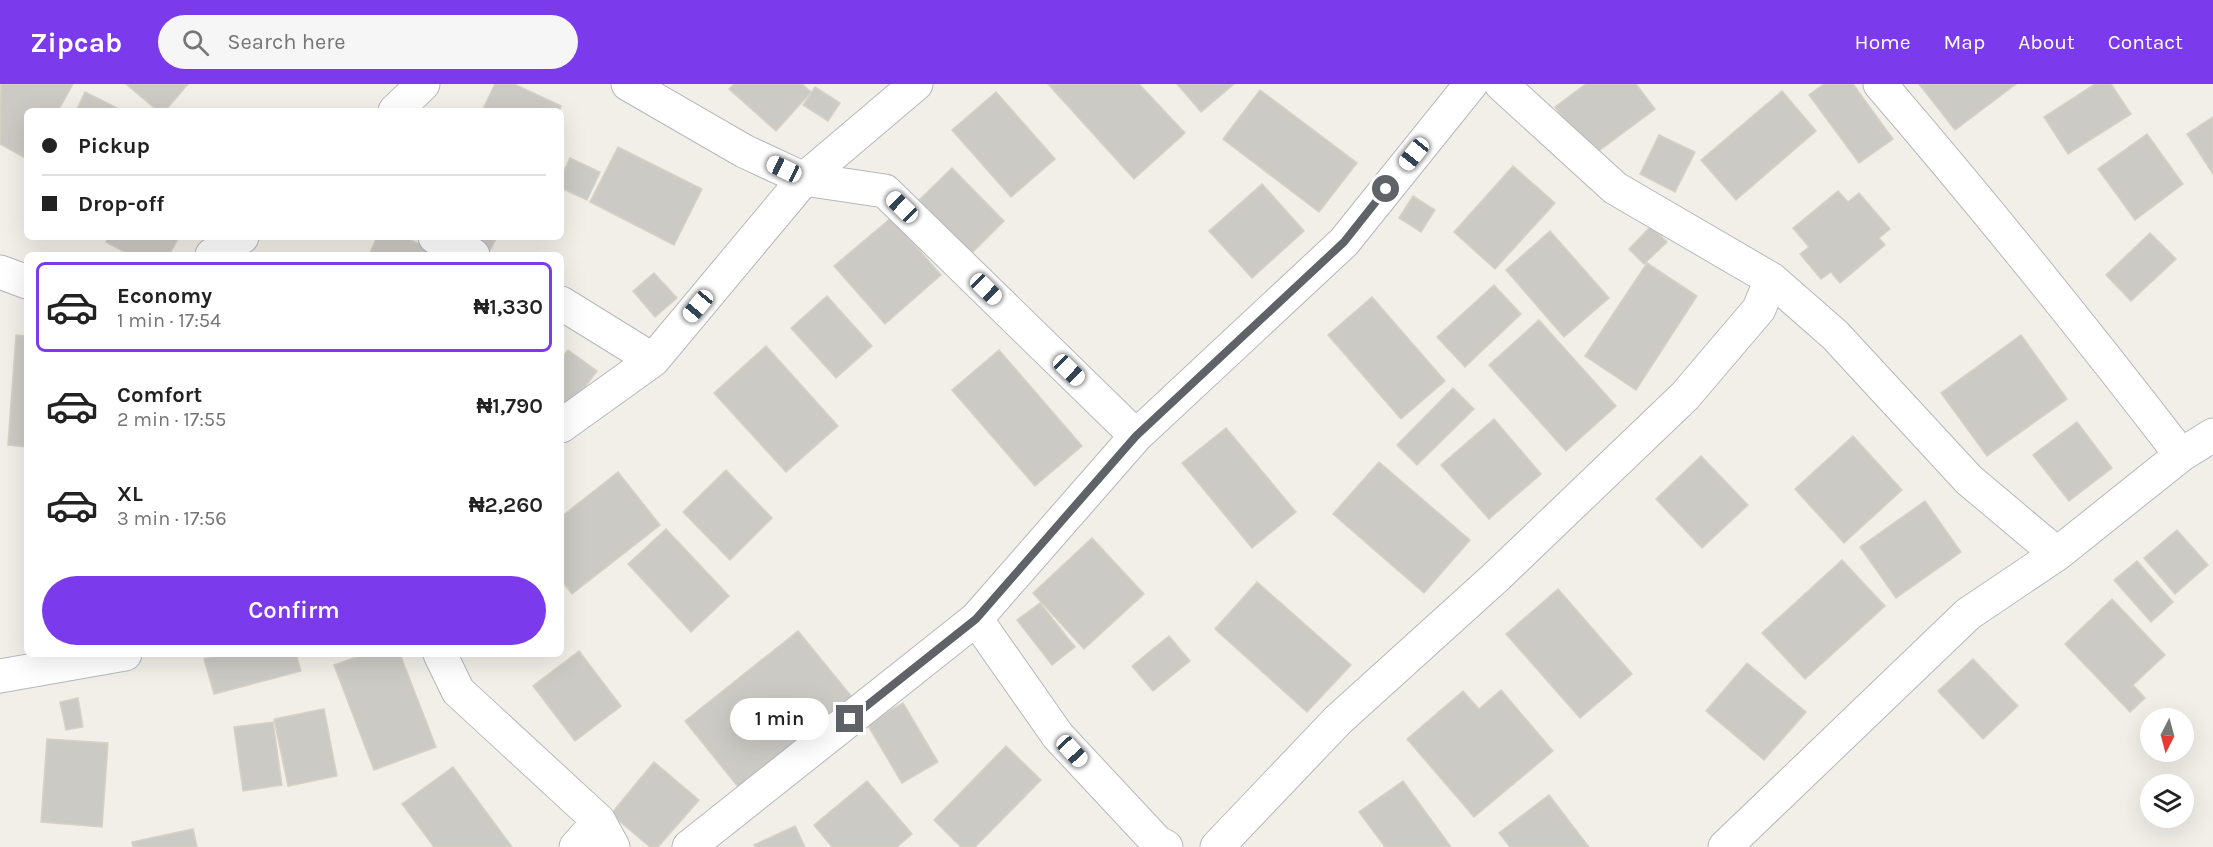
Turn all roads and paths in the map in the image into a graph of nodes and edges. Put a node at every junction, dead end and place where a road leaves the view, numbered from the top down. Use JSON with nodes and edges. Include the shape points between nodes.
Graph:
{"nodes":[{"id":1,"x":423,"y":84,"type":"edge"},
{"id":2,"x":628,"y":84,"type":"edge"},
{"id":3,"x":916,"y":84,"type":"edge"},
{"id":4,"x":1471,"y":84,"type":"edge"},
{"id":5,"x":1501,"y":84,"type":"edge"},
{"id":6,"x":1880,"y":84,"type":"edge"},
{"id":7,"x":398,"y":108,"type":"edge"},
{"id":8,"x":804,"y":178,"type":"junction"},
{"id":9,"x":237,"y":240,"type":"edge"},
{"id":10,"x":441,"y":240,"type":"edge"},
{"id":11,"x":217,"y":252,"type":"edge"},
{"id":12,"x":467,"y":252,"type":"edge"},
{"id":13,"x":0,"y":272,"type":"edge"},
{"id":14,"x":1771,"y":279,"type":"junction"},
{"id":15,"x":24,"y":281,"type":"edge"},
{"id":16,"x":564,"y":305,"type":"edge"},
{"id":17,"x":653,"y":360,"type":"junction"},
{"id":18,"x":564,"y":424,"type":"edge"},
{"id":19,"x":2213,"y":435,"type":"edge"},
{"id":20,"x":1136,"y":436,"type":"junction"},
{"id":21,"x":2181,"y":455,"type":"junction"},
{"id":22,"x":2057,"y":554,"type":"junction"},
{"id":23,"x":976,"y":619,"type":"junction"},
{"id":24,"x":108,"y":657,"type":"edge"},
{"id":25,"x":441,"y":657,"type":"edge"},
{"id":26,"x":0,"y":676,"type":"edge"},
{"id":27,"x":606,"y":834,"type":"edge"},
{"id":28,"x":576,"y":847,"type":"edge"},
{"id":29,"x":689,"y":847,"type":"edge"},
{"id":30,"x":1166,"y":847,"type":"edge"},
{"id":31,"x":1217,"y":847,"type":"edge"},
{"id":32,"x":1725,"y":847,"type":"edge"}],
"edges":[{"from":1,"to":7,"type":"street"},
{"from":2,"to":8,"type":"street","via":[[744,151]]},
{"from":3,"to":8,"type":"street"},
{"from":4,"to":20,"type":"street","via":[[1344,242]]},
{"from":5,"to":14,"type":"street","via":[[1615,188]]},
{"from":6,"to":21,"type":"street","via":[[2063,303]]},
{"from":8,"to":17,"type":"street"},
{"from":8,"to":20,"type":"street","via":[[885,191]]},
{"from":9,"to":11,"type":"street"},
{"from":10,"to":12,"type":"street"},
{"from":13,"to":15,"type":"street"},
{"from":14,"to":22,"type":"street","via":[[1835,335],[1969,480]]},
{"from":14,"to":31,"type":"street","via":[[1759,309],[1685,396],[1496,577],[1338,720]]},
{"from":16,"to":17,"type":"street"},
{"from":17,"to":18,"type":"street"},
{"from":19,"to":21,"type":"street"},
{"from":20,"to":23,"type":"street"},
{"from":21,"to":22,"type":"street"},
{"from":22,"to":32,"type":"street","via":[[1968,614]]},
{"from":23,"to":29,"type":"street"},
{"from":23,"to":30,"type":"street","via":[[1058,736]]},
{"from":24,"to":26,"type":"street"},
{"from":25,"to":27,"type":"street","via":[[458,691]]},
{"from":27,"to":28,"type":"street"}]}
